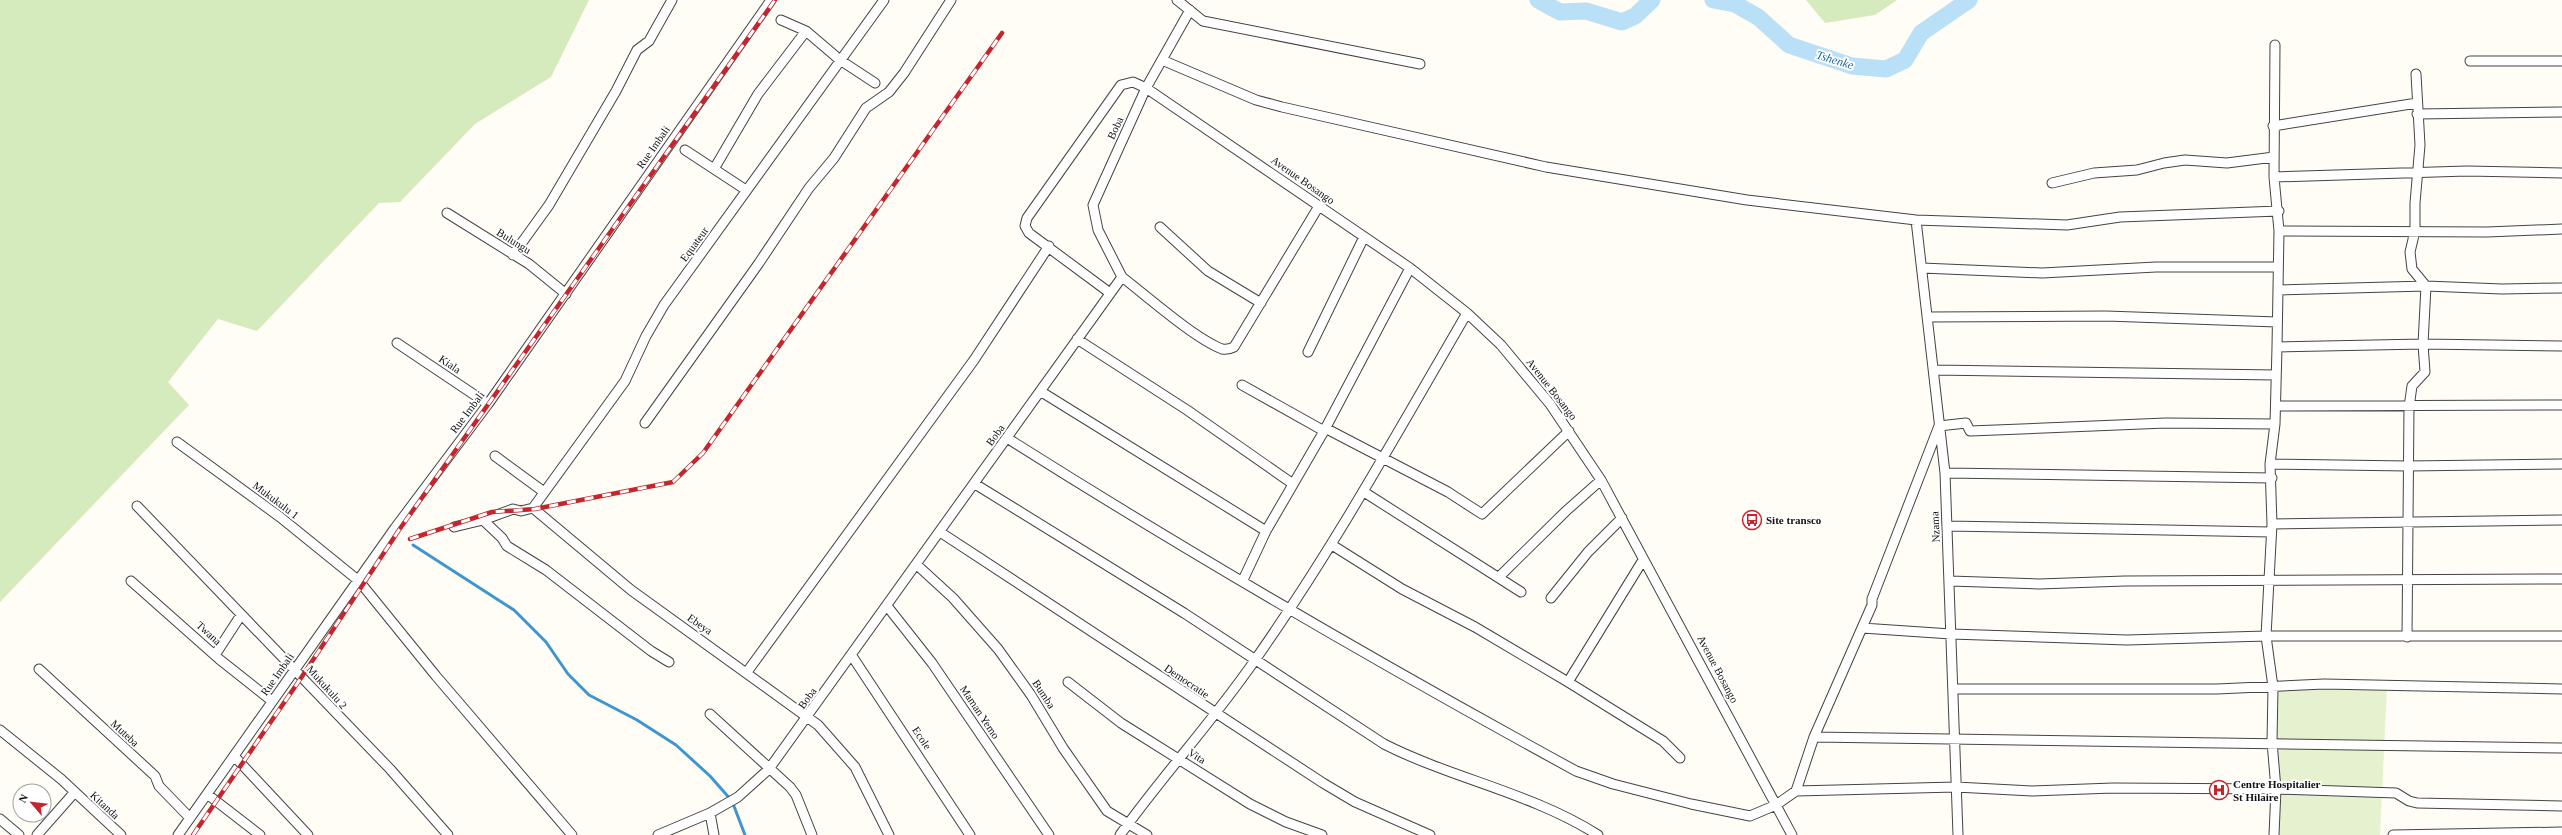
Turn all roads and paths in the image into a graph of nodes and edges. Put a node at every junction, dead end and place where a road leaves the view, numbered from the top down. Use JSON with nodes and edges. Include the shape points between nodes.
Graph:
{"nodes":[{"id":1,"x":672,"y":0,"type":"edge"},
{"id":2,"x":771,"y":0,"type":"edge"},
{"id":3,"x":884,"y":0,"type":"edge"},
{"id":4,"x":951,"y":0,"type":"edge"},
{"id":5,"x":1177,"y":0,"type":"edge"},
{"id":6,"x":1190,"y":10,"type":"junction"},
{"id":7,"x":780,"y":20,"type":"dead end"},
{"id":8,"x":806,"y":31,"type":"junction"},
{"id":9,"x":2275,"y":45,"type":"dead end"},
{"id":10,"x":840,"y":60,"type":"junction"},
{"id":11,"x":1162,"y":60,"type":"junction"},
{"id":12,"x":2470,"y":61,"type":"dead end"},
{"id":13,"x":2562,"y":61,"type":"edge"},
{"id":14,"x":1420,"y":64,"type":"dead end"},
{"id":15,"x":2416,"y":74,"type":"dead end"},
{"id":16,"x":875,"y":83,"type":"dead end"},
{"id":17,"x":1146,"y":88,"type":"junction"},
{"id":18,"x":2417,"y":103,"type":"junction"},
{"id":19,"x":2562,"y":112,"type":"edge"},
{"id":20,"x":2417,"y":114,"type":"junction"},
{"id":21,"x":2274,"y":126,"type":"junction"},
{"id":22,"x":685,"y":150,"type":"dead end"},
{"id":23,"x":2274,"y":157,"type":"junction"},
{"id":24,"x":714,"y":169,"type":"junction"},
{"id":25,"x":2417,"y":172,"type":"junction"},
{"id":26,"x":2562,"y":173,"type":"edge"},
{"id":27,"x":2274,"y":177,"type":"junction"},
{"id":28,"x":2052,"y":183,"type":"dead end"},
{"id":29,"x":746,"y":190,"type":"junction"},
{"id":30,"x":1319,"y":206,"type":"junction"},
{"id":31,"x":2279,"y":211,"type":"junction"},
{"id":32,"x":447,"y":213,"type":"dead end"},
{"id":33,"x":1916,"y":220,"type":"junction"},
{"id":34,"x":1160,"y":226,"type":"dead end"},
{"id":35,"x":2562,"y":229,"type":"edge"},
{"id":36,"x":2279,"y":231,"type":"junction"},
{"id":37,"x":2416,"y":232,"type":"junction"},
{"id":38,"x":1364,"y":237,"type":"junction"},
{"id":39,"x":1049,"y":246,"type":"junction"},
{"id":40,"x":513,"y":255,"type":"junction"},
{"id":41,"x":1410,"y":268,"type":"junction"},
{"id":42,"x":1922,"y":268,"type":"junction"},
{"id":43,"x":2278,"y":268,"type":"junction"},
{"id":44,"x":1122,"y":277,"type":"junction"},
{"id":45,"x":2426,"y":286,"type":"junction"},
{"id":46,"x":2562,"y":288,"type":"edge"},
{"id":47,"x":2278,"y":290,"type":"junction"},
{"id":48,"x":1110,"y":293,"type":"junction"},
{"id":49,"x":566,"y":294,"type":"junction"},
{"id":50,"x":1261,"y":303,"type":"junction"},
{"id":51,"x":1467,"y":313,"type":"junction"},
{"id":52,"x":1927,"y":317,"type":"junction"},
{"id":53,"x":2277,"y":322,"type":"junction"},
{"id":54,"x":1077,"y":339,"type":"junction"},
{"id":55,"x":397,"y":343,"type":"dead end"},
{"id":56,"x":2423,"y":344,"type":"junction"},
{"id":57,"x":2562,"y":346,"type":"edge"},
{"id":58,"x":2277,"y":347,"type":"junction"},
{"id":59,"x":1308,"y":352,"type":"dead end"},
{"id":60,"x":1934,"y":370,"type":"junction"},
{"id":61,"x":2276,"y":375,"type":"junction"},
{"id":62,"x":1242,"y":386,"type":"dead end"},
{"id":63,"x":1040,"y":391,"type":"junction"},
{"id":64,"x":488,"y":404,"type":"junction"},
{"id":65,"x":2562,"y":405,"type":"edge"},
{"id":66,"x":2276,"y":406,"type":"junction"},
{"id":67,"x":2409,"y":407,"type":"junction"},
{"id":68,"x":645,"y":423,"type":"dead end"},
{"id":69,"x":2275,"y":424,"type":"junction"},
{"id":70,"x":1939,"y":426,"type":"junction"},
{"id":71,"x":1324,"y":430,"type":"junction"},
{"id":72,"x":1569,"y":430,"type":"junction"},
{"id":73,"x":1007,"y":438,"type":"junction"},
{"id":74,"x":176,"y":442,"type":"dead end"},
{"id":75,"x":495,"y":456,"type":"dead end"},
{"id":76,"x":1384,"y":458,"type":"junction"},
{"id":77,"x":2270,"y":464,"type":"junction"},
{"id":78,"x":2562,"y":464,"type":"edge"},
{"id":79,"x":2408,"y":466,"type":"junction"},
{"id":80,"x":1945,"y":473,"type":"junction"},
{"id":81,"x":2272,"y":478,"type":"junction"},
{"id":82,"x":1601,"y":480,"type":"junction"},
{"id":83,"x":974,"y":484,"type":"junction"},
{"id":84,"x":1293,"y":484,"type":"junction"},
{"id":85,"x":544,"y":492,"type":"junction"},
{"id":86,"x":1364,"y":492,"type":"junction"},
{"id":87,"x":137,"y":506,"type":"dead end"},
{"id":88,"x":533,"y":508,"type":"junction"},
{"id":89,"x":1622,"y":518,"type":"junction"},
{"id":90,"x":483,"y":520,"type":"junction"},
{"id":91,"x":2562,"y":520,"type":"edge"},
{"id":92,"x":2410,"y":521,"type":"junction"},
{"id":93,"x":1947,"y":526,"type":"junction"},
{"id":94,"x":454,"y":527,"type":"dead end"},
{"id":95,"x":2272,"y":528,"type":"junction"},
{"id":96,"x":1266,"y":531,"type":"junction"},
{"id":97,"x":940,"y":532,"type":"junction"},
{"id":98,"x":1332,"y":545,"type":"junction"},
{"id":99,"x":1643,"y":560,"type":"junction"},
{"id":100,"x":917,"y":565,"type":"junction"},
{"id":101,"x":1498,"y":577,"type":"junction"},
{"id":102,"x":2408,"y":579,"type":"junction"},
{"id":103,"x":2562,"y":579,"type":"edge"},
{"id":104,"x":1243,"y":580,"type":"junction"},
{"id":105,"x":131,"y":581,"type":"dead end"},
{"id":106,"x":359,"y":581,"type":"junction"},
{"id":107,"x":1950,"y":581,"type":"junction"},
{"id":108,"x":2270,"y":581,"type":"junction"},
{"id":109,"x":1521,"y":592,"type":"dead end"},
{"id":110,"x":1551,"y":598,"type":"dead end"},
{"id":111,"x":888,"y":606,"type":"junction"},
{"id":112,"x":1291,"y":608,"type":"junction"},
{"id":113,"x":241,"y":615,"type":"junction"},
{"id":114,"x":1862,"y":628,"type":"junction"},
{"id":115,"x":1951,"y":634,"type":"junction"},
{"id":116,"x":2266,"y":636,"type":"junction"},
{"id":117,"x":2562,"y":636,"type":"edge"},
{"id":118,"x":2407,"y":637,"type":"junction"},
{"id":119,"x":215,"y":656,"type":"junction"},
{"id":120,"x":852,"y":656,"type":"junction"},
{"id":121,"x":669,"y":662,"type":"dead end"},
{"id":122,"x":1254,"y":662,"type":"junction"},
{"id":123,"x":39,"y":668,"type":"dead end"},
{"id":124,"x":295,"y":668,"type":"junction"},
{"id":125,"x":747,"y":672,"type":"junction"},
{"id":126,"x":1068,"y":682,"type":"dead end"},
{"id":127,"x":1568,"y":682,"type":"junction"},
{"id":128,"x":2273,"y":687,"type":"junction"},
{"id":129,"x":2562,"y":689,"type":"edge"},
{"id":130,"x":1953,"y":690,"type":"junction"},
{"id":131,"x":272,"y":701,"type":"junction"},
{"id":132,"x":710,"y":714,"type":"dead end"},
{"id":133,"x":1215,"y":714,"type":"junction"},
{"id":134,"x":808,"y":716,"type":"junction"},
{"id":135,"x":0,"y":730,"type":"edge"},
{"id":136,"x":1814,"y":737,"type":"junction"},
{"id":137,"x":1955,"y":738,"type":"junction"},
{"id":138,"x":2272,"y":742,"type":"junction"},
{"id":139,"x":2562,"y":748,"type":"edge"},
{"id":140,"x":234,"y":756,"type":"junction"},
{"id":141,"x":1680,"y":758,"type":"dead end"},
{"id":142,"x":1179,"y":759,"type":"junction"},
{"id":143,"x":769,"y":769,"type":"junction"},
{"id":144,"x":1956,"y":787,"type":"junction"},
{"id":145,"x":2276,"y":789,"type":"junction"},
{"id":146,"x":1796,"y":791,"type":"junction"},
{"id":147,"x":74,"y":793,"type":"junction"},
{"id":148,"x":207,"y":794,"type":"junction"},
{"id":149,"x":1776,"y":805,"type":"junction"},
{"id":150,"x":2562,"y":806,"type":"edge"},
{"id":151,"x":710,"y":813,"type":"junction"},
{"id":152,"x":0,"y":818,"type":"edge"},
{"id":153,"x":190,"y":818,"type":"junction"},
{"id":154,"x":1127,"y":825,"type":"junction"},
{"id":155,"x":2562,"y":832,"type":"edge"},
{"id":156,"x":19,"y":835,"type":"edge"},
{"id":157,"x":38,"y":835,"type":"edge"},
{"id":158,"x":121,"y":835,"type":"edge"},
{"id":159,"x":178,"y":835,"type":"edge"},
{"id":160,"x":260,"y":835,"type":"edge"},
{"id":161,"x":308,"y":835,"type":"edge"},
{"id":162,"x":448,"y":835,"type":"edge"},
{"id":163,"x":572,"y":835,"type":"edge"},
{"id":164,"x":658,"y":835,"type":"edge"},
{"id":165,"x":714,"y":835,"type":"edge"},
{"id":166,"x":812,"y":835,"type":"edge"},
{"id":167,"x":889,"y":835,"type":"edge"},
{"id":168,"x":970,"y":835,"type":"edge"},
{"id":169,"x":1049,"y":835,"type":"edge"},
{"id":170,"x":1120,"y":835,"type":"edge"},
{"id":171,"x":1147,"y":835,"type":"edge"},
{"id":172,"x":1322,"y":835,"type":"edge"},
{"id":173,"x":1430,"y":835,"type":"edge"},
{"id":174,"x":1598,"y":835,"type":"edge"},
{"id":175,"x":1792,"y":835,"type":"edge"},
{"id":176,"x":1958,"y":835,"type":"edge"},
{"id":177,"x":2274,"y":835,"type":"edge"},
{"id":178,"x":2392,"y":835,"type":"edge"}],
"edges":[{"from":1,"to":40,"type":"street","via":[[649,42],[637,50],[549,205]]},
{"from":2,"to":49,"type":"street","name":"Rue Imbali"},
{"from":3,"to":10,"type":"street","name":"Equateur"},
{"from":4,"to":68,"type":"street","via":[[904,73],[889,92],[866,108],[834,158],[809,188]]},
{"from":5,"to":6,"type":"street"},
{"from":6,"to":11,"type":"street","name":"Boba"},
{"from":6,"to":14,"type":"street","via":[[1203,21]]},
{"from":7,"to":8,"type":"street"},
{"from":8,"to":10,"type":"street"},
{"from":8,"to":24,"type":"street","via":[[758,94]]},
{"from":9,"to":21,"type":"street"},
{"from":10,"to":16,"type":"street"},
{"from":10,"to":29,"type":"street","name":"Equateur"},
{"from":11,"to":17,"type":"street","name":"Boba"},
{"from":11,"to":33,"type":"street","via":[[1256,100],[1546,167],[1747,200]]},
{"from":12,"to":13,"type":"street"},
{"from":15,"to":18,"type":"street"},
{"from":17,"to":30,"type":"street","name":"Avenue Bosango"},
{"from":17,"to":39,"type":"street","via":[[1133,82],[1121,85],[1027,218],[1025,226],[1029,233]]},
{"from":17,"to":44,"type":"street","name":"Boba","via":[[1094,204],[1098,230]]},
{"from":18,"to":20,"type":"street"},
{"from":18,"to":21,"type":"street"},
{"from":19,"to":20,"type":"street"},
{"from":20,"to":25,"type":"street","via":[[2420,145]]},
{"from":21,"to":23,"type":"street"},
{"from":22,"to":24,"type":"street"},
{"from":23,"to":27,"type":"street"},
{"from":23,"to":28,"type":"street","via":[[2227,163],[2185,160],[2137,170],[2094,173]]},
{"from":24,"to":29,"type":"street"},
{"from":25,"to":26,"type":"street"},
{"from":25,"to":27,"type":"street"},
{"from":25,"to":37,"type":"street"},
{"from":27,"to":31,"type":"street"},
{"from":29,"to":85,"type":"street","name":"Equateur","via":[[664,305],[625,381]]},
{"from":30,"to":38,"type":"street","name":"Avenue Bosango"},
{"from":30,"to":50,"type":"street"},
{"from":31,"to":33,"type":"street","via":[[2120,217],[2067,226]]},
{"from":31,"to":36,"type":"street"},
{"from":32,"to":40,"type":"street","name":"Bulungu"},
{"from":33,"to":42,"type":"street","name":"Nzama"},
{"from":34,"to":50,"type":"street","via":[[1208,271]]},
{"from":35,"to":37,"type":"street"},
{"from":36,"to":37,"type":"street"},
{"from":36,"to":43,"type":"street"},
{"from":37,"to":45,"type":"street","via":[[2410,252],[2412,269]]},
{"from":38,"to":41,"type":"street","name":"Avenue Bosango"},
{"from":38,"to":59,"type":"street"},
{"from":39,"to":48,"type":"street"},
{"from":39,"to":125,"type":"street","via":[[974,360]]},
{"from":40,"to":49,"type":"street","name":"Bulungu"},
{"from":41,"to":51,"type":"street","name":"Avenue Bosango"},
{"from":41,"to":71,"type":"street"},
{"from":42,"to":43,"type":"street","via":[[2042,273],[2156,266]]},
{"from":42,"to":52,"type":"street","name":"Nzama"},
{"from":43,"to":47,"type":"street"},
{"from":44,"to":48,"type":"street","name":"Boba"},
{"from":44,"to":50,"type":"street","via":[[1193,331],[1228,350],[1234,347]]},
{"from":45,"to":46,"type":"street"},
{"from":45,"to":47,"type":"street"},
{"from":45,"to":56,"type":"street"},
{"from":47,"to":53,"type":"street"},
{"from":48,"to":54,"type":"street","name":"Boba"},
{"from":49,"to":64,"type":"street","name":"Rue Imbali"},
{"from":51,"to":72,"type":"street","name":"Avenue Bosango","via":[[1501,345]]},
{"from":51,"to":76,"type":"street"},
{"from":52,"to":53,"type":"street","via":[[2106,316]]},
{"from":52,"to":60,"type":"street","name":"Nzama"},
{"from":53,"to":58,"type":"street"},
{"from":54,"to":63,"type":"street","name":"Boba"},
{"from":54,"to":84,"type":"street","via":[[1187,410]]},
{"from":55,"to":64,"type":"street","name":"Kiala"},
{"from":56,"to":57,"type":"street"},
{"from":56,"to":58,"type":"street"},
{"from":56,"to":67,"type":"street","via":[[2425,372],[2412,386]]},
{"from":58,"to":61,"type":"street"},
{"from":60,"to":61,"type":"street"},
{"from":60,"to":70,"type":"street","name":"Nzama"},
{"from":61,"to":66,"type":"street"},
{"from":62,"to":71,"type":"street"},
{"from":63,"to":73,"type":"street","name":"Boba"},
{"from":63,"to":96,"type":"street"},
{"from":64,"to":106,"type":"street","name":"Rue Imbali","via":[[395,528]]},
{"from":65,"to":67,"type":"street"},
{"from":66,"to":67,"type":"street"},
{"from":66,"to":69,"type":"street"},
{"from":67,"to":79,"type":"street"},
{"from":69,"to":70,"type":"street","via":[[2166,423],[1970,431],[1966,423]]},
{"from":69,"to":77,"type":"street"},
{"from":70,"to":80,"type":"street","name":"Nzama"},
{"from":70,"to":114,"type":"street","via":[[1886,556],[1872,606]]},
{"from":71,"to":76,"type":"street"},
{"from":71,"to":84,"type":"street"},
{"from":72,"to":76,"type":"street","via":[[1482,514],[1448,492]]},
{"from":72,"to":82,"type":"street","name":"Avenue Bosango"},
{"from":73,"to":83,"type":"street","name":"Boba"},
{"from":73,"to":104,"type":"street"},
{"from":74,"to":106,"type":"street","name":"Mukukulu 1","via":[[280,517]]},
{"from":75,"to":85,"type":"street"},
{"from":76,"to":86,"type":"street"},
{"from":77,"to":79,"type":"street"},
{"from":77,"to":81,"type":"street"},
{"from":78,"to":79,"type":"street"},
{"from":79,"to":92,"type":"street"},
{"from":80,"to":81,"type":"street"},
{"from":80,"to":93,"type":"street","name":"Nzama"},
{"from":81,"to":95,"type":"street"},
{"from":82,"to":89,"type":"street","name":"Avenue Bosango"},
{"from":82,"to":101,"type":"street","via":[[1566,510]]},
{"from":83,"to":97,"type":"street","name":"Boba"},
{"from":83,"to":122,"type":"street","via":[[1189,617]]},
{"from":84,"to":96,"type":"street"},
{"from":85,"to":88,"type":"street","name":"Equateur"},
{"from":86,"to":98,"type":"street"},
{"from":86,"to":101,"type":"street"},
{"from":87,"to":113,"type":"street","name":"Mukukulu 2"},
{"from":88,"to":90,"type":"street","via":[[521,511],[513,509]]},
{"from":88,"to":125,"type":"street","name":"Ebeya","via":[[631,590]]},
{"from":89,"to":99,"type":"street","name":"Avenue Bosango"},
{"from":89,"to":110,"type":"street","via":[[1588,552]]},
{"from":90,"to":94,"type":"street"},
{"from":90,"to":121,"type":"street","via":[[507,546],[546,570],[650,651]]},
{"from":91,"to":92,"type":"street"},
{"from":92,"to":95,"type":"street"},
{"from":92,"to":102,"type":"street"},
{"from":93,"to":95,"type":"street"},
{"from":93,"to":107,"type":"street","name":"Nzama"},
{"from":95,"to":108,"type":"street"},
{"from":96,"to":104,"type":"street"},
{"from":97,"to":100,"type":"street","name":"Boba"},
{"from":97,"to":133,"type":"street","name":"Democratie"},
{"from":98,"to":112,"type":"street"},
{"from":98,"to":127,"type":"street","via":[[1402,589]]},
{"from":99,"to":127,"type":"street"},
{"from":99,"to":149,"type":"street","name":"Avenue Bosango","via":[[1664,593]]},
{"from":100,"to":111,"type":"street","name":"Boba"},
{"from":100,"to":154,"type":"street","name":"Bumba","via":[[953,598],[998,649],[1032,695],[1063,748],[1107,811]]},
{"from":101,"to":109,"type":"street"},
{"from":102,"to":103,"type":"street"},
{"from":102,"to":108,"type":"street"},
{"from":102,"to":118,"type":"street"},
{"from":104,"to":112,"type":"street"},
{"from":105,"to":119,"type":"street","name":"Twana"},
{"from":106,"to":124,"type":"street","name":"Rue Imbali"},
{"from":106,"to":163,"type":"street","name":"Mukukulu 1","via":[[436,676]]},
{"from":107,"to":108,"type":"street","via":[[2040,584]]},
{"from":107,"to":115,"type":"street","name":"Nzama"},
{"from":108,"to":116,"type":"street"},
{"from":111,"to":120,"type":"street","name":"Boba"},
{"from":111,"to":169,"type":"street","name":"Maman Yemo","via":[[932,663]]},
{"from":112,"to":122,"type":"street"},
{"from":112,"to":149,"type":"street","via":[[1479,718],[1594,778],[1691,804],[1750,816]]},
{"from":113,"to":119,"type":"street"},
{"from":113,"to":124,"type":"street","name":"Mukukulu 2"},
{"from":114,"to":115,"type":"street"},
{"from":114,"to":136,"type":"street"},
{"from":115,"to":116,"type":"street","via":[[2127,640]]},
{"from":115,"to":130,"type":"street","name":"Nzama"},
{"from":116,"to":118,"type":"street"},
{"from":116,"to":128,"type":"street"},
{"from":117,"to":118,"type":"street"},
{"from":119,"to":131,"type":"street","name":"Twana"},
{"from":120,"to":134,"type":"street","name":"Boba"},
{"from":120,"to":168,"type":"street","name":"Ecole"},
{"from":122,"to":133,"type":"street"},
{"from":122,"to":174,"type":"street","via":[[1396,750],[1526,800]]},
{"from":123,"to":153,"type":"street","name":"Muteba","via":[[155,776],[159,786]]},
{"from":124,"to":131,"type":"street","name":"Rue Imbali"},
{"from":124,"to":162,"type":"street","name":"Mukukulu 2","via":[[301,678],[390,769]]},
{"from":125,"to":134,"type":"street","name":"Ebeya"},
{"from":126,"to":142,"type":"street","name":"Vita","via":[[1121,723]]},
{"from":127,"to":141,"type":"street","via":[[1663,741]]},
{"from":128,"to":129,"type":"street","via":[[2356,684]]},
{"from":128,"to":130,"type":"street"},
{"from":128,"to":138,"type":"street"},
{"from":130,"to":137,"type":"street","name":"Nzama"},
{"from":131,"to":140,"type":"street","name":"Rue Imbali"},
{"from":132,"to":143,"type":"street"},
{"from":133,"to":142,"type":"street"},
{"from":133,"to":173,"type":"street","name":"Democratie","via":[[1356,802]]},
{"from":134,"to":143,"type":"street","name":"Boba"},
{"from":134,"to":167,"type":"street","name":"Ebeya","via":[[855,767]]},
{"from":135,"to":147,"type":"street","name":"Kitanda"},
{"from":136,"to":137,"type":"street"},
{"from":136,"to":146,"type":"street"},
{"from":137,"to":138,"type":"street"},
{"from":137,"to":144,"type":"street","name":"Nzama"},
{"from":138,"to":139,"type":"street"},
{"from":138,"to":145,"type":"street"},
{"from":140,"to":148,"type":"street","name":"Rue Imbali"},
{"from":140,"to":161,"type":"street"},
{"from":142,"to":154,"type":"street"},
{"from":142,"to":172,"type":"street","name":"Vita","via":[[1269,815]]},
{"from":143,"to":151,"type":"street","name":"Boba","via":[[738,797]]},
{"from":143,"to":166,"type":"street","via":[[796,795]]},
{"from":144,"to":145,"type":"street","via":[[2032,791],[2114,788]]},
{"from":144,"to":146,"type":"street"},
{"from":144,"to":176,"type":"street","name":"Nzama"},
{"from":145,"to":150,"type":"street","via":[[2396,793],[2409,802],[2417,803]]},
{"from":145,"to":177,"type":"street"},
{"from":146,"to":149,"type":"street"},
{"from":147,"to":157,"type":"street"},
{"from":147,"to":158,"type":"street","name":"Kitanda"},
{"from":148,"to":153,"type":"street","name":"Rue Imbali"},
{"from":148,"to":160,"type":"street"},
{"from":149,"to":175,"type":"street","name":"Avenue Bosango"},
{"from":151,"to":164,"type":"street","name":"Boba"},
{"from":151,"to":165,"type":"street"},
{"from":152,"to":156,"type":"street"},
{"from":153,"to":159,"type":"street","name":"Rue Imbali"},
{"from":154,"to":170,"type":"street"},
{"from":154,"to":171,"type":"street","name":"Bumba"},
{"from":155,"to":178,"type":"street"}]}
